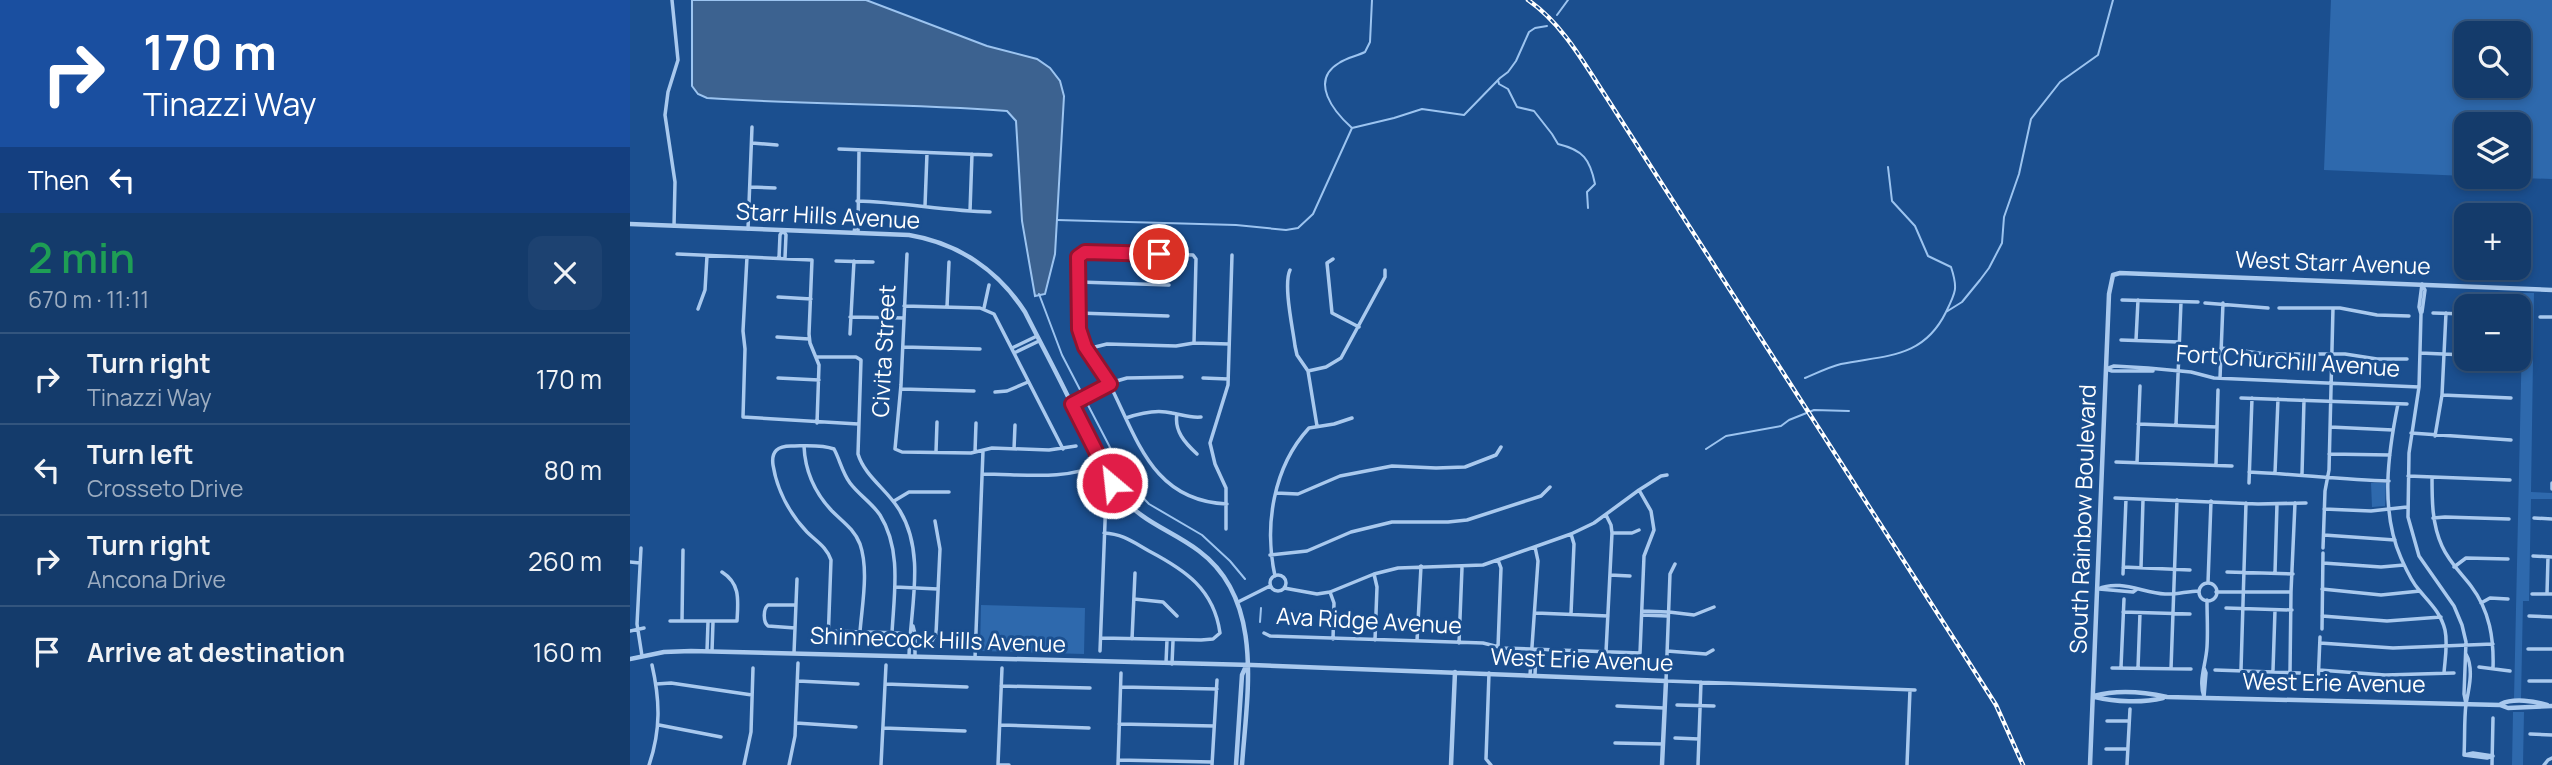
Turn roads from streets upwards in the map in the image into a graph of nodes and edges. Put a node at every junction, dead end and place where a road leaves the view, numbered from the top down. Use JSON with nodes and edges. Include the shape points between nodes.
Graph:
{"nodes":[{"id":1,"x":672,"y":0,"type":"edge"},
{"id":2,"x":752,"y":127,"type":"dead end"},
{"id":3,"x":752,"y":144,"type":"junction"},
{"id":4,"x":777,"y":145,"type":"dead end"},
{"id":5,"x":839,"y":149,"type":"dead end"},
{"id":6,"x":859,"y":150,"type":"junction"},
{"id":7,"x":927,"y":153,"type":"junction"},
{"id":8,"x":972,"y":154,"type":"junction"},
{"id":9,"x":992,"y":155,"type":"dead end"},
{"id":10,"x":750,"y":187,"type":"junction"},
{"id":11,"x":775,"y":188,"type":"dead end"},
{"id":12,"x":857,"y":201,"type":"junction"},
{"id":13,"x":925,"y":206,"type":"junction"},
{"id":14,"x":970,"y":211,"type":"junction"},
{"id":15,"x":990,"y":212,"type":"dead end"},
{"id":16,"x":630,"y":224,"type":"edge"},
{"id":17,"x":674,"y":226,"type":"junction"},
{"id":18,"x":748,"y":229,"type":"junction"},
{"id":19,"x":783,"y":230,"type":"junction"},
{"id":20,"x":856,"y":233,"type":"junction"},
{"id":21,"x":677,"y":254,"type":"dead end"},
{"id":22,"x":907,"y":254,"type":"dead end"},
{"id":23,"x":1232,"y":255,"type":"dead end"},
{"id":24,"x":707,"y":256,"type":"junction"},
{"id":25,"x":747,"y":257,"type":"junction"},
{"id":26,"x":782,"y":258,"type":"junction"},
{"id":27,"x":1333,"y":259,"type":"dead end"},
{"id":28,"x":836,"y":261,"type":"dead end"},
{"id":29,"x":854,"y":261,"type":"junction"},
{"id":30,"x":873,"y":262,"type":"dead end"},
{"id":31,"x":949,"y":262,"type":"dead end"},
{"id":32,"x":1290,"y":270,"type":"dead end"},
{"id":33,"x":1385,"y":270,"type":"dead end"},
{"id":34,"x":2113,"y":275,"type":"joint"},
{"id":35,"x":1079,"y":282,"type":"junction"},
{"id":36,"x":2422,"y":284,"type":"junction"},
{"id":37,"x":989,"y":285,"type":"dead end"},
{"id":38,"x":1169,"y":285,"type":"dead end"},
{"id":39,"x":2552,"y":290,"type":"edge"},
{"id":40,"x":778,"y":297,"type":"dead end"},
{"id":41,"x":811,"y":299,"type":"junction"},
{"id":42,"x":2122,"y":300,"type":"dead end"},
{"id":43,"x":2138,"y":300,"type":"junction"},
{"id":44,"x":2181,"y":302,"type":"junction"},
{"id":45,"x":2198,"y":302,"type":"dead end"},
{"id":46,"x":2205,"y":303,"type":"dead end"},
{"id":47,"x":2222,"y":303,"type":"junction"},
{"id":48,"x":904,"y":306,"type":"junction"},
{"id":49,"x":947,"y":307,"type":"junction"},
{"id":50,"x":984,"y":308,"type":"junction"},
{"id":51,"x":2268,"y":308,"type":"dead end"},
{"id":52,"x":2279,"y":308,"type":"dead end"},
{"id":53,"x":2333,"y":308,"type":"junction"},
{"id":54,"x":698,"y":309,"type":"dead end"},
{"id":55,"x":1078,"y":313,"type":"junction"},
{"id":56,"x":2433,"y":313,"type":"dead end"},
{"id":57,"x":2446,"y":313,"type":"junction"},
{"id":58,"x":2454,"y":313,"type":"edge"},
{"id":59,"x":1168,"y":316,"type":"dead end"},
{"id":60,"x":2409,"y":316,"type":"dead end"},
{"id":61,"x":850,"y":317,"type":"junction"},
{"id":62,"x":2540,"y":317,"type":"dead end"},
{"id":63,"x":2552,"y":317,"type":"edge"},
{"id":64,"x":904,"y":318,"type":"junction"},
{"id":65,"x":1359,"y":327,"type":"junction"},
{"id":66,"x":849,"y":334,"type":"dead end"},
{"id":67,"x":777,"y":337,"type":"dead end"},
{"id":68,"x":1038,"y":338,"type":"junction"},
{"id":69,"x":809,"y":339,"type":"junction"},
{"id":70,"x":2121,"y":340,"type":"dead end"},
{"id":71,"x":2136,"y":340,"type":"junction"},
{"id":72,"x":2179,"y":342,"type":"junction"},
{"id":73,"x":1194,"y":343,"type":"junction"},
{"id":74,"x":1229,"y":344,"type":"junction"},
{"id":75,"x":902,"y":347,"type":"junction"},
{"id":76,"x":2221,"y":348,"type":"junction"},
{"id":77,"x":980,"y":349,"type":"dead end"},
{"id":78,"x":1087,"y":349,"type":"junction"},
{"id":79,"x":1013,"y":350,"type":"junction"},
{"id":80,"x":2420,"y":353,"type":"junction"},
{"id":81,"x":2266,"y":354,"type":"dead end"},
{"id":82,"x":2277,"y":354,"type":"dead end"},
{"id":83,"x":2332,"y":354,"type":"junction"},
{"id":84,"x":2444,"y":354,"type":"junction"},
{"id":85,"x":2454,"y":354,"type":"edge"},
{"id":86,"x":817,"y":357,"type":"junction"},
{"id":87,"x":2407,"y":359,"type":"dead end"},
{"id":88,"x":2106,"y":369,"type":"junction"},
{"id":89,"x":1308,"y":371,"type":"junction"},
{"id":90,"x":2178,"y":371,"type":"junction"},
{"id":91,"x":1182,"y":377,"type":"dead end"},
{"id":92,"x":778,"y":378,"type":"dead end"},
{"id":93,"x":1203,"y":378,"type":"dead end"},
{"id":94,"x":2220,"y":378,"type":"junction"},
{"id":95,"x":1228,"y":379,"type":"junction"},
{"id":96,"x":819,"y":380,"type":"junction"},
{"id":97,"x":1028,"y":382,"type":"junction"},
{"id":98,"x":2332,"y":383,"type":"junction"},
{"id":99,"x":1110,"y":384,"type":"junction"},
{"id":100,"x":2140,"y":387,"type":"dead end"},
{"id":101,"x":2419,"y":387,"type":"junction"},
{"id":102,"x":901,"y":389,"type":"junction"},
{"id":103,"x":2218,"y":390,"type":"dead end"},
{"id":104,"x":974,"y":391,"type":"dead end"},
{"id":105,"x":995,"y":392,"type":"dead end"},
{"id":106,"x":2442,"y":396,"type":"junction"},
{"id":107,"x":2241,"y":398,"type":"dead end"},
{"id":108,"x":2252,"y":398,"type":"junction"},
{"id":109,"x":2511,"y":398,"type":"dead end"},
{"id":110,"x":2278,"y":399,"type":"junction"},
{"id":111,"x":2304,"y":400,"type":"junction"},
{"id":112,"x":2331,"y":401,"type":"junction"},
{"id":113,"x":1072,"y":404,"type":"junction"},
{"id":114,"x":2398,"y":404,"type":"junction"},
{"id":115,"x":2407,"y":404,"type":"dead end"},
{"id":116,"x":1177,"y":414,"type":"junction"},
{"id":117,"x":1201,"y":417,"type":"dead end"},
{"id":118,"x":1126,"y":418,"type":"junction"},
{"id":119,"x":1352,"y":418,"type":"dead end"},
{"id":120,"x":937,"y":422,"type":"dead end"},
{"id":121,"x":817,"y":423,"type":"junction"},
{"id":122,"x":858,"y":424,"type":"junction"},
{"id":123,"x":976,"y":424,"type":"dead end"},
{"id":124,"x":2138,"y":424,"type":"junction"},
{"id":125,"x":1015,"y":425,"type":"dead end"},
{"id":126,"x":2176,"y":425,"type":"junction"},
{"id":127,"x":1317,"y":426,"type":"junction"},
{"id":128,"x":2217,"y":426,"type":"junction"},
{"id":129,"x":2330,"y":427,"type":"junction"},
{"id":130,"x":2393,"y":430,"type":"junction"},
{"id":131,"x":2411,"y":433,"type":"junction"},
{"id":132,"x":2435,"y":436,"type":"junction"},
{"id":133,"x":2511,"y":440,"type":"dead end"},
{"id":134,"x":804,"y":446,"type":"junction"},
{"id":135,"x":1076,"y":446,"type":"dead end"},
{"id":136,"x":1502,"y":447,"type":"dead end"},
{"id":137,"x":1014,"y":449,"type":"junction"},
{"id":138,"x":1064,"y":449,"type":"junction"},
{"id":139,"x":983,"y":450,"type":"junction"},
{"id":140,"x":936,"y":452,"type":"junction"},
{"id":141,"x":975,"y":452,"type":"junction"},
{"id":142,"x":1196,"y":454,"type":"dead end"},
{"id":143,"x":2329,"y":454,"type":"junction"},
{"id":144,"x":2390,"y":455,"type":"junction"},
{"id":145,"x":2116,"y":462,"type":"dead end"},
{"id":146,"x":2137,"y":463,"type":"junction"},
{"id":147,"x":1101,"y":464,"type":"junction"},
{"id":148,"x":2216,"y":465,"type":"junction"},
{"id":149,"x":2232,"y":466,"type":"dead end"},
{"id":150,"x":2249,"y":472,"type":"junction"},
{"id":151,"x":2276,"y":473,"type":"junction"},
{"id":152,"x":983,"y":474,"type":"junction"},
{"id":153,"x":2302,"y":474,"type":"junction"},
{"id":154,"x":1667,"y":475,"type":"dead end"},
{"id":155,"x":2408,"y":476,"type":"junction"},
{"id":156,"x":2432,"y":477,"type":"junction"},
{"id":157,"x":2328,"y":478,"type":"junction"},
{"id":158,"x":2510,"y":480,"type":"dead end"},
{"id":159,"x":2389,"y":481,"type":"junction"},
{"id":160,"x":2249,"y":483,"type":"dead end"},
{"id":161,"x":2552,"y":483,"type":"edge"},
{"id":162,"x":1550,"y":486,"type":"dead end"},
{"id":163,"x":2552,"y":489,"type":"edge"},
{"id":164,"x":1639,"y":490,"type":"junction"},
{"id":165,"x":949,"y":492,"type":"dead end"},
{"id":166,"x":1276,"y":493,"type":"junction"},
{"id":167,"x":1105,"y":497,"type":"dead end"},
{"id":168,"x":2115,"y":498,"type":"dead end"},
{"id":169,"x":2126,"y":498,"type":"junction"},
{"id":170,"x":2143,"y":500,"type":"junction"},
{"id":171,"x":2177,"y":500,"type":"junction"},
{"id":172,"x":894,"y":501,"type":"junction"},
{"id":173,"x":2211,"y":501,"type":"junction"},
{"id":174,"x":2246,"y":503,"type":"junction"},
{"id":175,"x":2295,"y":503,"type":"junction"},
{"id":176,"x":2305,"y":503,"type":"dead end"},
{"id":177,"x":1227,"y":504,"type":"junction"},
{"id":178,"x":2277,"y":504,"type":"junction"},
{"id":179,"x":2407,"y":507,"type":"junction"},
{"id":180,"x":2324,"y":509,"type":"junction"},
{"id":181,"x":2389,"y":509,"type":"junction"},
{"id":182,"x":1605,"y":515,"type":"junction"},
{"id":183,"x":2433,"y":518,"type":"junction"},
{"id":184,"x":2534,"y":518,"type":"dead end"},
{"id":185,"x":2509,"y":519,"type":"dead end"},
{"id":186,"x":2552,"y":519,"type":"edge"},
{"id":187,"x":935,"y":521,"type":"dead end"},
{"id":188,"x":1226,"y":529,"type":"dead end"},
{"id":189,"x":1639,"y":530,"type":"dead end"},
{"id":190,"x":1104,"y":533,"type":"junction"},
{"id":191,"x":1612,"y":533,"type":"junction"},
{"id":192,"x":1571,"y":534,"type":"junction"},
{"id":193,"x":2323,"y":535,"type":"junction"},
{"id":194,"x":2395,"y":540,"type":"junction"},
{"id":195,"x":1535,"y":547,"type":"junction"},
{"id":196,"x":640,"y":548,"type":"dead end"},
{"id":197,"x":683,"y":550,"type":"dead end"},
{"id":198,"x":1270,"y":555,"type":"junction"},
{"id":199,"x":2533,"y":556,"type":"dead end"},
{"id":200,"x":2550,"y":557,"type":"edge"},
{"id":201,"x":2508,"y":559,"type":"dead end"},
{"id":202,"x":1498,"y":560,"type":"junction"},
{"id":203,"x":630,"y":562,"type":"edge"},
{"id":204,"x":639,"y":563,"type":"junction"},
{"id":205,"x":2323,"y":563,"type":"junction"},
{"id":206,"x":1675,"y":564,"type":"dead end"},
{"id":207,"x":2404,"y":565,"type":"junction"},
{"id":208,"x":1421,"y":566,"type":"junction"},
{"id":209,"x":1462,"y":567,"type":"junction"},
{"id":210,"x":2123,"y":567,"type":"junction"},
{"id":211,"x":2454,"y":567,"type":"junction"},
{"id":212,"x":2141,"y":568,"type":"junction"},
{"id":213,"x":2174,"y":569,"type":"junction"},
{"id":214,"x":2190,"y":570,"type":"dead end"},
{"id":215,"x":722,"y":572,"type":"dead end"},
{"id":216,"x":2227,"y":572,"type":"dead end"},
{"id":217,"x":2244,"y":572,"type":"junction"},
{"id":218,"x":1135,"y":573,"type":"dead end"},
{"id":219,"x":2274,"y":573,"type":"junction"},
{"id":220,"x":1374,"y":574,"type":"junction"},
{"id":221,"x":2123,"y":574,"type":"dead end"},
{"id":222,"x":2293,"y":574,"type":"junction"},
{"id":223,"x":1609,"y":575,"type":"junction"},
{"id":224,"x":1275,"y":576,"type":"junction"},
{"id":225,"x":1630,"y":576,"type":"dead end"},
{"id":226,"x":797,"y":579,"type":"dead end"},
{"id":227,"x":2208,"y":583,"type":"junction"},
{"id":228,"x":1270,"y":586,"type":"junction"},
{"id":229,"x":894,"y":587,"type":"junction"},
{"id":230,"x":913,"y":588,"type":"junction"},
{"id":231,"x":1284,"y":588,"type":"junction"},
{"id":232,"x":938,"y":589,"type":"junction"},
{"id":233,"x":2098,"y":589,"type":"junction"},
{"id":234,"x":2322,"y":589,"type":"junction"},
{"id":235,"x":2243,"y":591,"type":"junction"},
{"id":236,"x":2420,"y":591,"type":"junction"},
{"id":237,"x":1330,"y":592,"type":"junction"},
{"id":238,"x":2199,"y":592,"type":"junction"},
{"id":239,"x":2216,"y":592,"type":"junction"},
{"id":240,"x":2291,"y":592,"type":"junction"},
{"id":241,"x":2172,"y":594,"type":"junction"},
{"id":242,"x":2532,"y":594,"type":"dead end"},
{"id":243,"x":2549,"y":594,"type":"edge"},
{"id":244,"x":1134,"y":599,"type":"junction"},
{"id":245,"x":2124,"y":599,"type":"dead end"},
{"id":246,"x":2508,"y":599,"type":"dead end"},
{"id":247,"x":2207,"y":600,"type":"junction"},
{"id":248,"x":630,"y":602,"type":"edge"},
{"id":249,"x":638,"y":602,"type":"junction"},
{"id":250,"x":1238,"y":602,"type":"junction"},
{"id":251,"x":2481,"y":603,"type":"junction"},
{"id":252,"x":796,"y":605,"type":"junction"},
{"id":253,"x":1714,"y":607,"type":"dead end"},
{"id":254,"x":2226,"y":608,"type":"dead end"},
{"id":255,"x":2242,"y":609,"type":"junction"},
{"id":256,"x":2275,"y":610,"type":"junction"},
{"id":257,"x":2292,"y":610,"type":"junction"},
{"id":258,"x":2123,"y":612,"type":"junction"},
{"id":259,"x":2140,"y":612,"type":"junction"},
{"id":260,"x":1535,"y":613,"type":"junction"},
{"id":261,"x":1642,"y":613,"type":"junction"},
{"id":262,"x":1668,"y":613,"type":"junction"},
{"id":263,"x":1571,"y":614,"type":"junction"},
{"id":264,"x":2173,"y":614,"type":"junction"},
{"id":265,"x":2190,"y":614,"type":"dead end"},
{"id":266,"x":1177,"y":616,"type":"dead end"},
{"id":267,"x":1608,"y":616,"type":"junction"},
{"id":268,"x":2322,"y":616,"type":"junction"},
{"id":269,"x":2529,"y":616,"type":"dead end"},
{"id":270,"x":2441,"y":617,"type":"junction"},
{"id":271,"x":2552,"y":617,"type":"edge"},
{"id":272,"x":670,"y":621,"type":"dead end"},
{"id":273,"x":682,"y":621,"type":"junction"},
{"id":274,"x":711,"y":621,"type":"junction"},
{"id":275,"x":644,"y":628,"type":"dead end"},
{"id":276,"x":795,"y":628,"type":"junction"},
{"id":277,"x":638,"y":629,"type":"junction"},
{"id":278,"x":2322,"y":629,"type":"dead end"},
{"id":279,"x":630,"y":631,"type":"edge"},
{"id":280,"x":829,"y":631,"type":"junction"},
{"id":281,"x":860,"y":632,"type":"junction"},
{"id":282,"x":892,"y":633,"type":"junction"},
{"id":283,"x":902,"y":633,"type":"dead end"},
{"id":284,"x":1264,"y":633,"type":"dead end"},
{"id":285,"x":2320,"y":637,"type":"dead end"},
{"id":286,"x":1101,"y":638,"type":"junction"},
{"id":287,"x":1132,"y":639,"type":"junction"},
{"id":288,"x":1333,"y":639,"type":"junction"},
{"id":289,"x":1167,"y":640,"type":"junction"},
{"id":290,"x":1172,"y":640,"type":"junction"},
{"id":291,"x":1375,"y":640,"type":"junction"},
{"id":292,"x":932,"y":641,"type":"dead end"},
{"id":293,"x":1417,"y":641,"type":"junction"},
{"id":294,"x":828,"y":643,"type":"dead end"},
{"id":295,"x":1459,"y":643,"type":"junction"},
{"id":296,"x":2320,"y":643,"type":"junction"},
{"id":297,"x":2493,"y":644,"type":"junction"},
{"id":298,"x":2466,"y":646,"type":"junction"},
{"id":299,"x":1498,"y":647,"type":"junction"},
{"id":300,"x":2445,"y":647,"type":"junction"},
{"id":301,"x":1533,"y":649,"type":"junction"},
{"id":302,"x":2528,"y":649,"type":"dead end"},
{"id":303,"x":2552,"y":649,"type":"edge"},
{"id":304,"x":1713,"y":650,"type":"dead end"},
{"id":305,"x":709,"y":651,"type":"junction"},
{"id":306,"x":1100,"y":651,"type":"dead end"},
{"id":307,"x":1667,"y":651,"type":"junction"},
{"id":308,"x":1606,"y":652,"type":"junction"},
{"id":309,"x":794,"y":653,"type":"junction"},
{"id":310,"x":642,"y":656,"type":"junction"},
{"id":311,"x":912,"y":657,"type":"junction"},
{"id":312,"x":975,"y":658,"type":"junction"},
{"id":313,"x":630,"y":659,"type":"edge"},
{"id":314,"x":798,"y":663,"type":"dead end"},
{"id":315,"x":886,"y":664,"type":"dead end"},
{"id":316,"x":1169,"y":664,"type":"junction"},
{"id":317,"x":652,"y":665,"type":"dead end"},
{"id":318,"x":1246,"y":665,"type":"junction"},
{"id":319,"x":2121,"y":667,"type":"junction"},
{"id":320,"x":2479,"y":667,"type":"dead end"},
{"id":321,"x":753,"y":668,"type":"dead end"},
{"id":322,"x":1002,"y":668,"type":"dead end"},
{"id":323,"x":2112,"y":668,"type":"dead end"},
{"id":324,"x":2138,"y":668,"type":"junction"},
{"id":325,"x":2171,"y":668,"type":"junction"},
{"id":326,"x":2191,"y":669,"type":"dead end"},
{"id":327,"x":2493,"y":669,"type":"junction"},
{"id":328,"x":2214,"y":670,"type":"dead end"},
{"id":329,"x":2241,"y":670,"type":"junction"},
{"id":330,"x":2319,"y":670,"type":"junction"},
{"id":331,"x":2273,"y":671,"type":"junction"},
{"id":332,"x":2510,"y":671,"type":"dead end"},
{"id":333,"x":1455,"y":672,"type":"junction"},
{"id":334,"x":2290,"y":672,"type":"junction"},
{"id":335,"x":1121,"y":673,"type":"dead end"},
{"id":336,"x":1489,"y":673,"type":"junction"},
{"id":337,"x":2300,"y":673,"type":"dead end"},
{"id":338,"x":2444,"y":673,"type":"junction"},
{"id":339,"x":2454,"y":673,"type":"dead end"},
{"id":340,"x":1532,"y":675,"type":"junction"},
{"id":341,"x":1217,"y":680,"type":"dead end"},
{"id":342,"x":797,"y":681,"type":"junction"},
{"id":343,"x":1666,"y":681,"type":"junction"},
{"id":344,"x":2529,"y":681,"type":"dead end"},
{"id":345,"x":2552,"y":681,"type":"edge"},
{"id":346,"x":1701,"y":682,"type":"junction"},
{"id":347,"x":656,"y":684,"type":"junction"},
{"id":348,"x":858,"y":684,"type":"dead end"},
{"id":349,"x":885,"y":684,"type":"junction"},
{"id":350,"x":2318,"y":685,"type":"dead end"},
{"id":351,"x":1001,"y":686,"type":"junction"},
{"id":352,"x":967,"y":687,"type":"dead end"},
{"id":353,"x":1121,"y":687,"type":"junction"},
{"id":354,"x":1090,"y":688,"type":"dead end"},
{"id":355,"x":1217,"y":689,"type":"junction"},
{"id":356,"x":752,"y":695,"type":"junction"},
{"id":357,"x":2094,"y":696,"type":"junction"},
{"id":358,"x":2204,"y":697,"type":"junction"},
{"id":359,"x":2466,"y":704,"type":"junction"},
{"id":360,"x":1676,"y":705,"type":"dead end"},
{"id":361,"x":1617,"y":706,"type":"dead end"},
{"id":362,"x":1700,"y":706,"type":"junction"},
{"id":363,"x":1714,"y":706,"type":"dead end"},
{"id":364,"x":2550,"y":706,"type":"edge"},
{"id":365,"x":1665,"y":708,"type":"junction"},
{"id":366,"x":2130,"y":709,"type":"dead end"},
{"id":367,"x":2493,"y":718,"type":"dead end"},
{"id":368,"x":2107,"y":721,"type":"dead end"},
{"id":369,"x":2129,"y":721,"type":"junction"},
{"id":370,"x":796,"y":723,"type":"junction"},
{"id":371,"x":1119,"y":724,"type":"junction"},
{"id":372,"x":659,"y":725,"type":"junction"},
{"id":373,"x":1000,"y":725,"type":"junction"},
{"id":374,"x":1214,"y":726,"type":"junction"},
{"id":375,"x":856,"y":727,"type":"dead end"},
{"id":376,"x":883,"y":728,"type":"junction"},
{"id":377,"x":1089,"y":728,"type":"dead end"},
{"id":378,"x":965,"y":731,"type":"dead end"},
{"id":379,"x":2530,"y":734,"type":"dead end"},
{"id":380,"x":2552,"y":735,"type":"edge"},
{"id":381,"x":721,"y":737,"type":"dead end"},
{"id":382,"x":1675,"y":738,"type":"dead end"},
{"id":383,"x":1699,"y":739,"type":"junction"},
{"id":384,"x":1615,"y":743,"type":"dead end"},
{"id":385,"x":1663,"y":744,"type":"junction"},
{"id":386,"x":2106,"y":749,"type":"dead end"},
{"id":387,"x":2128,"y":749,"type":"junction"},
{"id":388,"x":2493,"y":756,"type":"junction"},
{"id":389,"x":2552,"y":758,"type":"edge"},
{"id":390,"x":1118,"y":762,"type":"edge"},
{"id":391,"x":1212,"y":763,"type":"edge"},
{"id":392,"x":2545,"y":763,"type":"edge"},
{"id":393,"x":649,"y":765,"type":"edge"},
{"id":394,"x":744,"y":765,"type":"edge"},
{"id":395,"x":789,"y":765,"type":"edge"},
{"id":396,"x":881,"y":765,"type":"edge"},
{"id":397,"x":998,"y":765,"type":"edge"},
{"id":398,"x":1009,"y":765,"type":"edge"},
{"id":399,"x":1236,"y":765,"type":"edge"},
{"id":400,"x":1242,"y":765,"type":"edge"},
{"id":401,"x":1451,"y":765,"type":"edge"},
{"id":402,"x":1490,"y":765,"type":"edge"},
{"id":403,"x":1662,"y":765,"type":"edge"},
{"id":404,"x":1698,"y":765,"type":"edge"},
{"id":405,"x":1908,"y":765,"type":"edge"},
{"id":406,"x":2090,"y":765,"type":"edge"},
{"id":407,"x":2127,"y":765,"type":"edge"},
{"id":408,"x":2493,"y":765,"type":"edge"}],
"edges":[{"from":1,"to":17,"type":"street","via":[[678,60],[665,115],[675,182]]},
{"from":2,"to":3,"type":"street"},
{"from":3,"to":4,"type":"street"},
{"from":3,"to":10,"type":"street"},
{"from":5,"to":6,"type":"street"},
{"from":6,"to":7,"type":"street"},
{"from":6,"to":12,"type":"street"},
{"from":7,"to":8,"type":"street"},
{"from":7,"to":13,"type":"street"},
{"from":8,"to":9,"type":"street"},
{"from":8,"to":14,"type":"street"},
{"from":10,"to":11,"type":"street"},
{"from":10,"to":18,"type":"street"},
{"from":12,"to":13,"type":"street"},
{"from":12,"to":20,"type":"street"},
{"from":13,"to":14,"type":"street"},
{"from":14,"to":15,"type":"street"},
{"from":16,"to":17,"type":"street","name":"Starr Hills Avenue"},
{"from":17,"to":18,"type":"street","name":"Starr Hills Avenue"},
{"from":18,"to":19,"type":"street","name":"Starr Hills Avenue"},
{"from":19,"to":20,"type":"street","name":"Starr Hills Avenue"},
{"from":19,"to":26,"type":"street"},
{"from":20,"to":68,"type":"street","name":"Starr Hills Avenue","via":[[917,237],[963,253],[1010,291]]},
{"from":21,"to":24,"type":"street"},
{"from":22,"to":48,"type":"street","name":"Civita Street"},
{"from":23,"to":74,"type":"street"},
{"from":24,"to":25,"type":"street"},
{"from":24,"to":54,"type":"street","via":[[705,290]]},
{"from":25,"to":26,"type":"street"},
{"from":25,"to":121,"type":"street","via":[[743,417]]},
{"from":26,"to":41,"type":"street","via":[[812,260]]},
{"from":27,"to":65,"type":"street","via":[[1327,263],[1332,313]]},
{"from":28,"to":29,"type":"street"},
{"from":29,"to":30,"type":"street"},
{"from":29,"to":61,"type":"street"},
{"from":31,"to":49,"type":"street"},
{"from":32,"to":89,"type":"street","via":[[1295,346]]},
{"from":33,"to":65,"type":"street"},
{"from":34,"to":36,"type":"street","name":"West Starr Avenue"},
{"from":34,"to":88,"type":"street","name":"South Rainbow Boulevard"},
{"from":35,"to":38,"type":"street"},
{"from":35,"to":55,"type":"street"},
{"from":35,"to":73,"type":"street","via":[[1080,253],[1194,256]]},
{"from":36,"to":39,"type":"street","name":"West Starr Avenue"},
{"from":36,"to":80,"type":"street"},
{"from":37,"to":50,"type":"street"},
{"from":40,"to":41,"type":"street"},
{"from":41,"to":69,"type":"street"},
{"from":42,"to":43,"type":"street"},
{"from":43,"to":44,"type":"street"},
{"from":43,"to":71,"type":"street"},
{"from":44,"to":45,"type":"street"},
{"from":44,"to":72,"type":"street"},
{"from":46,"to":47,"type":"street"},
{"from":47,"to":51,"type":"street"},
{"from":47,"to":76,"type":"street"},
{"from":48,"to":49,"type":"street"},
{"from":48,"to":64,"type":"street","name":"Civita Street"},
{"from":49,"to":50,"type":"street"},
{"from":50,"to":79,"type":"street","via":[[994,314]]},
{"from":52,"to":53,"type":"street"},
{"from":53,"to":60,"type":"street"},
{"from":53,"to":83,"type":"street"},
{"from":55,"to":59,"type":"street"},
{"from":55,"to":78,"type":"street"},
{"from":56,"to":57,"type":"street"},
{"from":57,"to":58,"type":"street"},
{"from":57,"to":84,"type":"street"},
{"from":61,"to":64,"type":"street"},
{"from":61,"to":66,"type":"street"},
{"from":62,"to":63,"type":"street"},
{"from":64,"to":75,"type":"street","name":"Civita Street"},
{"from":65,"to":89,"type":"street","via":[[1341,358]]},
{"from":67,"to":69,"type":"street"},
{"from":68,"to":79,"type":"street"},
{"from":68,"to":113,"type":"street","name":"Starr Hills Avenue"},
{"from":69,"to":86,"type":"street"},
{"from":70,"to":71,"type":"street"},
{"from":71,"to":72,"type":"street"},
{"from":72,"to":90,"type":"street"},
{"from":73,"to":74,"type":"street"},
{"from":73,"to":78,"type":"street","via":[[1107,344]]},
{"from":74,"to":95,"type":"street"},
{"from":75,"to":77,"type":"street"},
{"from":75,"to":102,"type":"street","name":"Civita Street"},
{"from":76,"to":81,"type":"street"},
{"from":76,"to":94,"type":"street"},
{"from":78,"to":99,"type":"street"},
{"from":79,"to":97,"type":"street"},
{"from":80,"to":84,"type":"street"},
{"from":80,"to":101,"type":"street"},
{"from":82,"to":83,"type":"street"},
{"from":83,"to":87,"type":"street"},
{"from":83,"to":98,"type":"street"},
{"from":84,"to":85,"type":"street"},
{"from":84,"to":106,"type":"street"},
{"from":86,"to":96,"type":"street"},
{"from":86,"to":122,"type":"street","via":[[860,358]]},
{"from":88,"to":90,"type":"street","name":"Fort Churchill Avenue"},
{"from":88,"to":233,"type":"street","name":"South Rainbow Boulevard"},
{"from":89,"to":127,"type":"street"},
{"from":90,"to":94,"type":"street","name":"Fort Churchill Avenue"},
{"from":90,"to":126,"type":"street"},
{"from":91,"to":99,"type":"street","via":[[1134,377]]},
{"from":92,"to":96,"type":"street"},
{"from":93,"to":95,"type":"street"},
{"from":94,"to":98,"type":"street","name":"Fort Churchill Avenue"},
{"from":95,"to":177,"type":"street","via":[[1210,443]]},
{"from":96,"to":121,"type":"street"},
{"from":97,"to":105,"type":"street"},
{"from":97,"to":138,"type":"street"},
{"from":98,"to":101,"type":"street","name":"Fort Churchill Avenue"},
{"from":98,"to":112,"type":"street"},
{"from":99,"to":113,"type":"street"},
{"from":99,"to":118,"type":"street"},
{"from":100,"to":124,"type":"street"},
{"from":101,"to":131,"type":"street"},
{"from":102,"to":104,"type":"street"},
{"from":102,"to":140,"type":"street","name":"Civita Street","via":[[895,449]]},
{"from":103,"to":128,"type":"street"},
{"from":106,"to":109,"type":"street"},
{"from":106,"to":132,"type":"street"},
{"from":107,"to":108,"type":"street"},
{"from":108,"to":110,"type":"street"},
{"from":108,"to":150,"type":"street"},
{"from":110,"to":111,"type":"street"},
{"from":110,"to":151,"type":"street"},
{"from":111,"to":112,"type":"street"},
{"from":111,"to":153,"type":"street"},
{"from":112,"to":114,"type":"street"},
{"from":112,"to":129,"type":"street"},
{"from":113,"to":147,"type":"street","name":"Starr Hills Avenue"},
{"from":114,"to":115,"type":"street"},
{"from":114,"to":130,"type":"street"},
{"from":116,"to":117,"type":"street"},
{"from":116,"to":118,"type":"street","via":[[1153,412]]},
{"from":116,"to":142,"type":"street","via":[[1176,425]]},
{"from":118,"to":177,"type":"street","via":[[1144,456],[1164,480],[1196,499]]},
{"from":119,"to":127,"type":"street"},
{"from":120,"to":140,"type":"street"},
{"from":121,"to":122,"type":"street"},
{"from":122,"to":172,"type":"street","via":[[860,460]]},
{"from":123,"to":141,"type":"street"},
{"from":124,"to":126,"type":"street"},
{"from":124,"to":146,"type":"street"},
{"from":125,"to":137,"type":"street"},
{"from":126,"to":128,"type":"street"},
{"from":127,"to":166,"type":"street","via":[[1300,437]]},
{"from":128,"to":148,"type":"street"},
{"from":129,"to":130,"type":"street"},
{"from":129,"to":143,"type":"street"},
{"from":130,"to":144,"type":"street"},
{"from":131,"to":132,"type":"street"},
{"from":131,"to":155,"type":"street"},
{"from":132,"to":133,"type":"street"},
{"from":134,"to":229,"type":"street","via":[[834,449],[850,483],[886,526],[894,554]]},
{"from":134,"to":280,"type":"street","via":[[782,446],[772,457],[786,502],[831,560]]},
{"from":134,"to":281,"type":"street","via":[[816,489],[851,528],[861,548]]},
{"from":135,"to":138,"type":"street"},
{"from":136,"to":166,"type":"street","via":[[1496,455],[1465,467],[1392,466],[1340,476],[1298,494]]},
{"from":137,"to":138,"type":"street"},
{"from":137,"to":139,"type":"street"},
{"from":139,"to":141,"type":"street"},
{"from":139,"to":152,"type":"street"},
{"from":140,"to":141,"type":"street"},
{"from":143,"to":144,"type":"street"},
{"from":143,"to":157,"type":"street"},
{"from":144,"to":159,"type":"street"},
{"from":145,"to":146,"type":"street"},
{"from":146,"to":148,"type":"street"},
{"from":147,"to":152,"type":"street","via":[[1062,475]]},
{"from":147,"to":250,"type":"street","name":"Starr Hills Avenue","via":[[1138,514],[1210,560]]},
{"from":148,"to":149,"type":"street"},
{"from":150,"to":151,"type":"street"},
{"from":150,"to":160,"type":"street"},
{"from":151,"to":153,"type":"street"},
{"from":152,"to":312,"type":"street"},
{"from":153,"to":157,"type":"street"},
{"from":154,"to":164,"type":"street"},
{"from":155,"to":156,"type":"street"},
{"from":155,"to":179,"type":"street"},
{"from":156,"to":158,"type":"street"},
{"from":156,"to":183,"type":"street"},
{"from":157,"to":159,"type":"street"},
{"from":157,"to":180,"type":"street"},
{"from":159,"to":181,"type":"street"},
{"from":161,"to":163,"type":"street"},
{"from":162,"to":198,"type":"street","via":[[1541,496],[1467,520],[1383,523],[1307,551]]},
{"from":164,"to":182,"type":"street"},
{"from":164,"to":261,"type":"street","via":[[1651,511],[1654,530],[1644,555]]},
{"from":165,"to":172,"type":"street","via":[[914,492]]},
{"from":166,"to":198,"type":"street"},
{"from":167,"to":190,"type":"street"},
{"from":168,"to":169,"type":"street"},
{"from":169,"to":170,"type":"street"},
{"from":169,"to":210,"type":"street"},
{"from":170,"to":171,"type":"street"},
{"from":170,"to":212,"type":"street"},
{"from":171,"to":173,"type":"street"},
{"from":171,"to":213,"type":"street"},
{"from":172,"to":230,"type":"street","via":[[911,537]]},
{"from":173,"to":174,"type":"street"},
{"from":173,"to":227,"type":"street"},
{"from":174,"to":178,"type":"street"},
{"from":174,"to":217,"type":"street"},
{"from":175,"to":176,"type":"street"},
{"from":175,"to":178,"type":"street"},
{"from":175,"to":222,"type":"street"},
{"from":177,"to":188,"type":"street"},
{"from":178,"to":219,"type":"street"},
{"from":179,"to":181,"type":"street"},
{"from":179,"to":298,"type":"street","via":[[2419,556],[2454,606]]},
{"from":180,"to":181,"type":"street"},
{"from":180,"to":193,"type":"street"},
{"from":181,"to":194,"type":"street"},
{"from":182,"to":191,"type":"street"},
{"from":182,"to":192,"type":"street"},
{"from":183,"to":185,"type":"street"},
{"from":183,"to":211,"type":"street"},
{"from":184,"to":186,"type":"street"},
{"from":187,"to":232,"type":"street","via":[[940,549]]},
{"from":189,"to":191,"type":"street"},
{"from":190,"to":286,"type":"street"},
{"from":190,"to":290,"type":"street","via":[[1124,536],[1186,572],[1210,602],[1220,630],[1217,637]]},
{"from":191,"to":223,"type":"street"},
{"from":192,"to":195,"type":"street"},
{"from":192,"to":263,"type":"street"},
{"from":193,"to":194,"type":"street"},
{"from":193,"to":205,"type":"street"},
{"from":194,"to":207,"type":"street"},
{"from":195,"to":202,"type":"street"},
{"from":195,"to":260,"type":"street"},
{"from":196,"to":204,"type":"street"},
{"from":197,"to":273,"type":"street"},
{"from":198,"to":224,"type":"street"},
{"from":199,"to":200,"type":"street"},
{"from":200,"to":243,"type":"street"},
{"from":201,"to":211,"type":"street","via":[[2466,558]]},
{"from":202,"to":209,"type":"street"},
{"from":202,"to":299,"type":"street"},
{"from":203,"to":204,"type":"street"},
{"from":204,"to":249,"type":"street"},
{"from":205,"to":207,"type":"street","via":[[2381,568]]},
{"from":205,"to":234,"type":"street"},
{"from":206,"to":262,"type":"street","via":[[1670,573]]},
{"from":207,"to":236,"type":"street"},
{"from":208,"to":209,"type":"street"},
{"from":208,"to":220,"type":"street"},
{"from":208,"to":293,"type":"street"},
{"from":209,"to":295,"type":"street"},
{"from":210,"to":212,"type":"street"},
{"from":210,"to":221,"type":"street"},
{"from":211,"to":251,"type":"street"},
{"from":212,"to":213,"type":"street"},
{"from":213,"to":214,"type":"street"},
{"from":213,"to":241,"type":"street"},
{"from":215,"to":274,"type":"street","via":[[737,589],[736,622]]},
{"from":216,"to":217,"type":"street"},
{"from":217,"to":219,"type":"street"},
{"from":217,"to":235,"type":"street"},
{"from":218,"to":244,"type":"street"},
{"from":219,"to":222,"type":"street"},
{"from":220,"to":237,"type":"street"},
{"from":220,"to":291,"type":"street"},
{"from":222,"to":240,"type":"street"},
{"from":223,"to":225,"type":"street"},
{"from":223,"to":267,"type":"street"},
{"from":224,"to":228,"type":"street"},
{"from":224,"to":231,"type":"street","via":[[1283,578]]},
{"from":226,"to":252,"type":"street"},
{"from":227,"to":238,"type":"street"},
{"from":227,"to":239,"type":"street"},
{"from":228,"to":231,"type":"street","via":[[1277,591]]},
{"from":228,"to":250,"type":"street"},
{"from":229,"to":230,"type":"street"},
{"from":229,"to":282,"type":"street"},
{"from":230,"to":232,"type":"street"},
{"from":230,"to":311,"type":"street"},
{"from":231,"to":237,"type":"street"},
{"from":232,"to":292,"type":"street"},
{"from":233,"to":241,"type":"street","via":[[2132,587]]},
{"from":233,"to":357,"type":"street","name":"South Rainbow Boulevard"},
{"from":234,"to":236,"type":"street","via":[[2381,595]]},
{"from":234,"to":268,"type":"street"},
{"from":235,"to":239,"type":"street"},
{"from":235,"to":240,"type":"street"},
{"from":235,"to":255,"type":"street"},
{"from":236,"to":270,"type":"street"},
{"from":237,"to":288,"type":"street"},
{"from":238,"to":241,"type":"street"},
{"from":238,"to":247,"type":"street"},
{"from":239,"to":247,"type":"street"},
{"from":240,"to":257,"type":"street"},
{"from":241,"to":264,"type":"street"},
{"from":242,"to":243,"type":"street"},
{"from":244,"to":266,"type":"street","via":[[1163,602]]},
{"from":244,"to":287,"type":"street"},
{"from":245,"to":258,"type":"street"},
{"from":246,"to":251,"type":"street","via":[[2490,598]]},
{"from":247,"to":358,"type":"street"},
{"from":248,"to":249,"type":"street"},
{"from":249,"to":277,"type":"street"},
{"from":250,"to":318,"type":"street","name":"Starr Hills Avenue","via":[[1247,636]]},
{"from":251,"to":297,"type":"street"},
{"from":252,"to":276,"type":"street"},
{"from":252,"to":276,"type":"street","via":[[765,608],[768,626]]},
{"from":253,"to":262,"type":"street","via":[[1694,615]]},
{"from":254,"to":255,"type":"street"},
{"from":255,"to":256,"type":"street"},
{"from":255,"to":329,"type":"street"},
{"from":256,"to":257,"type":"street"},
{"from":256,"to":331,"type":"street"},
{"from":257,"to":334,"type":"street"},
{"from":258,"to":259,"type":"street"},
{"from":258,"to":319,"type":"street"},
{"from":259,"to":264,"type":"street"},
{"from":259,"to":324,"type":"street"},
{"from":260,"to":263,"type":"street"},
{"from":260,"to":301,"type":"street"},
{"from":261,"to":262,"type":"street"},
{"from":261,"to":308,"type":"street","name":"Ava Ridge Avenue","via":[[1640,653]]},
{"from":262,"to":307,"type":"street"},
{"from":263,"to":267,"type":"street"},
{"from":264,"to":265,"type":"street"},
{"from":264,"to":325,"type":"street"},
{"from":267,"to":308,"type":"street"},
{"from":268,"to":270,"type":"street","via":[[2387,621]]},
{"from":268,"to":278,"type":"street"},
{"from":269,"to":271,"type":"street"},
{"from":270,"to":300,"type":"street"},
{"from":272,"to":273,"type":"street"},
{"from":273,"to":274,"type":"street"},
{"from":274,"to":305,"type":"street"},
{"from":275,"to":277,"type":"street"},
{"from":276,"to":309,"type":"street"},
{"from":277,"to":279,"type":"street"},
{"from":277,"to":310,"type":"street"},
{"from":280,"to":281,"type":"street"},
{"from":280,"to":294,"type":"street"},
{"from":281,"to":282,"type":"street"},
{"from":282,"to":283,"type":"street"},
{"from":284,"to":288,"type":"street","name":"Ava Ridge Avenue"},
{"from":285,"to":296,"type":"street"},
{"from":286,"to":287,"type":"street"},
{"from":286,"to":306,"type":"street"},
{"from":287,"to":289,"type":"street"},
{"from":288,"to":291,"type":"street","name":"Ava Ridge Avenue"},
{"from":289,"to":290,"type":"street"},
{"from":289,"to":316,"type":"street"},
{"from":290,"to":316,"type":"street"},
{"from":291,"to":293,"type":"street","name":"Ava Ridge Avenue"},
{"from":293,"to":295,"type":"street","name":"Ava Ridge Avenue"},
{"from":295,"to":299,"type":"street","name":"Ava Ridge Avenue"},
{"from":296,"to":300,"type":"street"},
{"from":296,"to":330,"type":"street"},
{"from":297,"to":298,"type":"street"},
{"from":297,"to":327,"type":"street"},
{"from":298,"to":300,"type":"street"},
{"from":298,"to":359,"type":"street"},
{"from":299,"to":301,"type":"street","name":"Ava Ridge Avenue"},
{"from":300,"to":338,"type":"street"},
{"from":301,"to":308,"type":"street","name":"Ava Ridge Avenue"},
{"from":301,"to":340,"type":"street"},
{"from":302,"to":303,"type":"street"},
{"from":304,"to":307,"type":"street","via":[[1706,654]]},
{"from":305,"to":309,"type":"street","name":"Shinnecock Hills Avenue"},
{"from":305,"to":310,"type":"street","name":"Shinnecock Hills Avenue"},
{"from":307,"to":343,"type":"street"},
{"from":309,"to":311,"type":"street","name":"Shinnecock Hills Avenue"},
{"from":310,"to":313,"type":"street","name":"Shinnecock Hills Avenue"},
{"from":311,"to":312,"type":"street","name":"Shinnecock Hills Avenue"},
{"from":312,"to":316,"type":"street","name":"Shinnecock Hills Avenue"},
{"from":314,"to":342,"type":"street"},
{"from":315,"to":349,"type":"street"},
{"from":316,"to":318,"type":"street","name":"Shinnecock Hills Avenue"},
{"from":317,"to":347,"type":"street"},
{"from":318,"to":333,"type":"street","name":"West Erie Avenue"},
{"from":318,"to":399,"type":"street"},
{"from":318,"to":400,"type":"street"},
{"from":319,"to":323,"type":"street"},
{"from":319,"to":324,"type":"street"},
{"from":320,"to":327,"type":"street"},
{"from":321,"to":356,"type":"street"},
{"from":322,"to":351,"type":"street"},
{"from":324,"to":325,"type":"street"},
{"from":325,"to":326,"type":"street"},
{"from":327,"to":332,"type":"street"},
{"from":328,"to":329,"type":"street"},
{"from":329,"to":331,"type":"street"},
{"from":330,"to":338,"type":"street","via":[[2385,676]]},
{"from":330,"to":350,"type":"street"},
{"from":331,"to":334,"type":"street"},
{"from":333,"to":336,"type":"street","name":"West Erie Avenue"},
{"from":333,"to":401,"type":"street"},
{"from":334,"to":337,"type":"street"},
{"from":335,"to":353,"type":"street"},
{"from":336,"to":340,"type":"street","name":"West Erie Avenue"},
{"from":336,"to":402,"type":"street","via":[[1486,759]]},
{"from":338,"to":339,"type":"street"},
{"from":340,"to":343,"type":"street","name":"West Erie Avenue"},
{"from":341,"to":355,"type":"street"},
{"from":342,"to":348,"type":"street"},
{"from":342,"to":370,"type":"street"},
{"from":343,"to":346,"type":"street","name":"West Erie Avenue"},
{"from":343,"to":365,"type":"street"},
{"from":344,"to":345,"type":"street"},
{"from":346,"to":362,"type":"street"},
{"from":346,"to":405,"type":"street","name":"West Erie Avenue","via":[[1913,690]]},
{"from":347,"to":356,"type":"street"},
{"from":347,"to":372,"type":"street"},
{"from":349,"to":352,"type":"street"},
{"from":349,"to":376,"type":"street"},
{"from":351,"to":354,"type":"street"},
{"from":351,"to":373,"type":"street"},
{"from":353,"to":355,"type":"street"},
{"from":353,"to":371,"type":"street"},
{"from":355,"to":374,"type":"street"},
{"from":356,"to":394,"type":"street"},
{"from":357,"to":358,"type":"street","name":"West Erie Avenue"},
{"from":357,"to":406,"type":"street","name":"South Rainbow Boulevard"},
{"from":358,"to":359,"type":"street","name":"West Erie Avenue"},
{"from":359,"to":364,"type":"street","name":"West Erie Avenue"},
{"from":359,"to":388,"type":"street","via":[[2464,755]]},
{"from":360,"to":362,"type":"street"},
{"from":361,"to":365,"type":"street"},
{"from":362,"to":363,"type":"street"},
{"from":362,"to":383,"type":"street"},
{"from":365,"to":385,"type":"street"},
{"from":366,"to":369,"type":"street"},
{"from":367,"to":388,"type":"street"},
{"from":368,"to":369,"type":"street"},
{"from":369,"to":387,"type":"street"},
{"from":370,"to":375,"type":"street"},
{"from":370,"to":395,"type":"street"},
{"from":371,"to":374,"type":"street"},
{"from":371,"to":390,"type":"street"},
{"from":372,"to":381,"type":"street"},
{"from":372,"to":393,"type":"street"},
{"from":373,"to":377,"type":"street"},
{"from":373,"to":397,"type":"street"},
{"from":374,"to":391,"type":"street"},
{"from":376,"to":378,"type":"street"},
{"from":376,"to":396,"type":"street"},
{"from":379,"to":380,"type":"street"},
{"from":382,"to":383,"type":"street"},
{"from":383,"to":404,"type":"street"},
{"from":384,"to":385,"type":"street"},
{"from":385,"to":403,"type":"street"},
{"from":386,"to":387,"type":"street"},
{"from":387,"to":407,"type":"street"},
{"from":388,"to":408,"type":"street"},
{"from":389,"to":392,"type":"street"},
{"from":390,"to":391,"type":"street"},
{"from":397,"to":398,"type":"street"}]}
